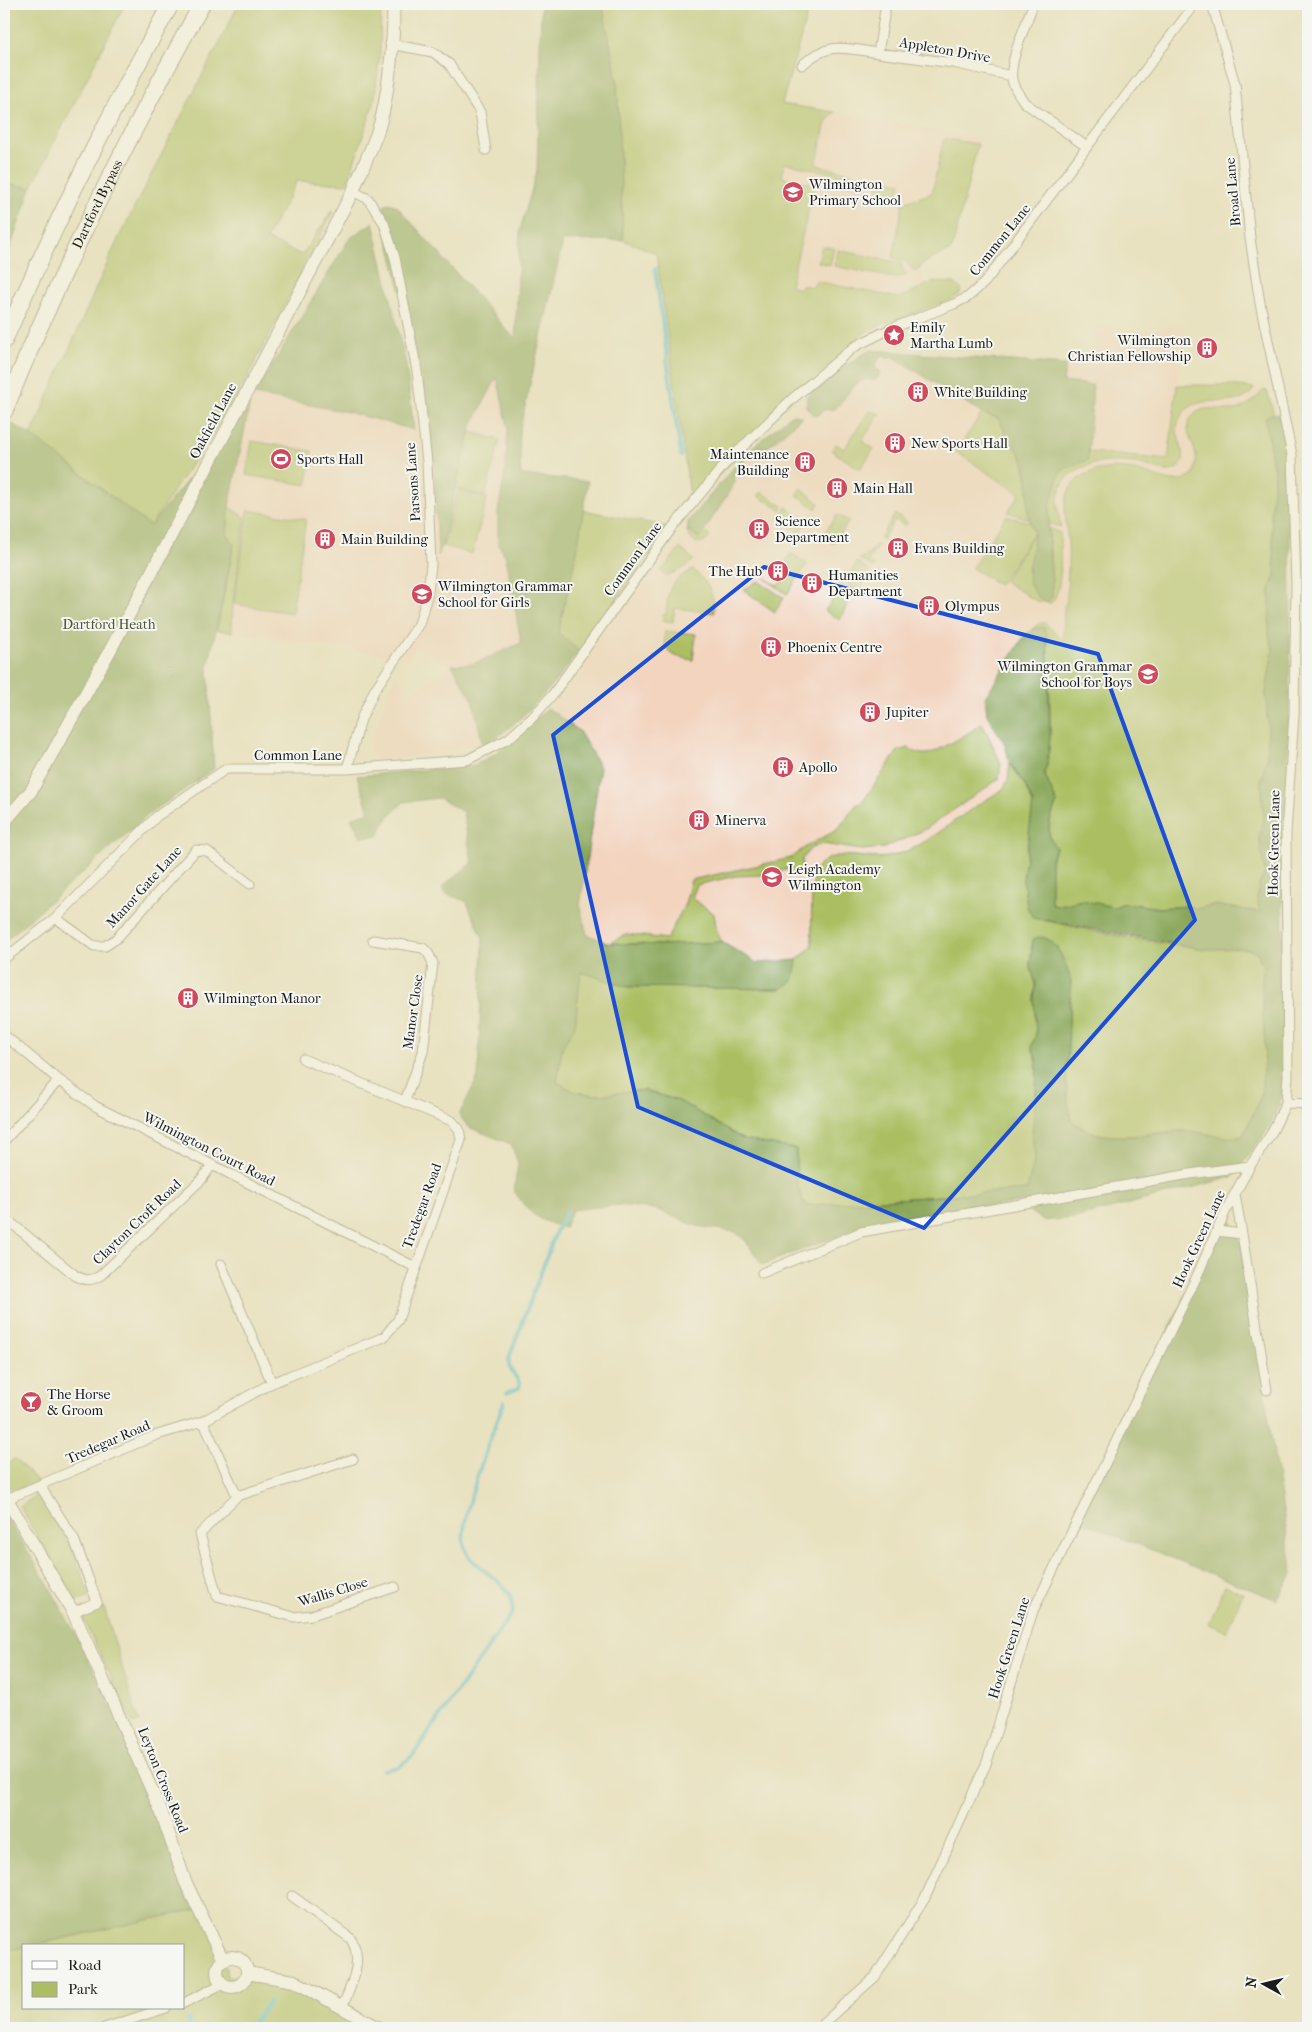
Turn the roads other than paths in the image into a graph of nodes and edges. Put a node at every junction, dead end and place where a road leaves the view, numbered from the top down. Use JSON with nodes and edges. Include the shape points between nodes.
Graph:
{"nodes":[{"id":1,"x":171,"y":4,"type":"edge"},
{"id":2,"x":202,"y":4,"type":"edge"},
{"id":3,"x":394,"y":4,"type":"edge"},
{"id":4,"x":886,"y":4,"type":"edge"},
{"id":5,"x":1033,"y":4,"type":"edge"},
{"id":6,"x":1194,"y":4,"type":"edge"},
{"id":7,"x":1212,"y":4,"type":"edge"},
{"id":8,"x":390,"y":44,"type":"junction"},
{"id":9,"x":878,"y":53,"type":"junction"},
{"id":10,"x":802,"y":66,"type":"dead end"},
{"id":11,"x":1007,"y":76,"type":"dead end"},
{"id":12,"x":1087,"y":147,"type":"junction"},
{"id":13,"x":486,"y":150,"type":"dead end"},
{"id":14,"x":353,"y":191,"type":"junction"},
{"id":15,"x":4,"y":341,"type":"edge"},
{"id":16,"x":1275,"y":380,"type":"joint"},
{"id":17,"x":4,"y":412,"type":"edge"},
{"id":18,"x":347,"y":769,"type":"junction"},
{"id":19,"x":4,"y":824,"type":"edge"},
{"id":20,"x":250,"y":884,"type":"dead end"},
{"id":21,"x":56,"y":918,"type":"junction"},
{"id":22,"x":373,"y":940,"type":"dead end"},
{"id":23,"x":4,"y":959,"type":"edge"},
{"id":24,"x":4,"y":1034,"type":"edge"},
{"id":25,"x":304,"y":1059,"type":"dead end"},
{"id":26,"x":59,"y":1080,"type":"junction"},
{"id":27,"x":406,"y":1101,"type":"junction"},
{"id":28,"x":1286,"y":1103,"type":"junction"},
{"id":29,"x":1308,"y":1104,"type":"edge"},
{"id":30,"x":4,"y":1141,"type":"edge"},
{"id":31,"x":211,"y":1166,"type":"junction"},
{"id":32,"x":1250,"y":1166,"type":"junction"},
{"id":33,"x":1235,"y":1194,"type":"junction"},
{"id":34,"x":4,"y":1217,"type":"edge"},
{"id":35,"x":1217,"y":1232,"type":"junction"},
{"id":36,"x":1242,"y":1234,"type":"junction"},
{"id":37,"x":221,"y":1264,"type":"dead end"},
{"id":38,"x":415,"y":1267,"type":"junction"},
{"id":39,"x":762,"y":1273,"type":"dead end"},
{"id":40,"x":272,"y":1383,"type":"junction"},
{"id":41,"x":1267,"y":1390,"type":"dead end"},
{"id":42,"x":203,"y":1421,"type":"junction"},
{"id":43,"x":353,"y":1460,"type":"dead end"},
{"id":44,"x":40,"y":1486,"type":"junction"},
{"id":45,"x":5,"y":1496,"type":"edge"},
{"id":46,"x":237,"y":1496,"type":"junction"},
{"id":47,"x":395,"y":1587,"type":"dead end"},
{"id":48,"x":73,"y":1612,"type":"junction"},
{"id":49,"x":292,"y":1896,"type":"dead end"},
{"id":50,"x":223,"y":1960,"type":"junction"},
{"id":51,"x":247,"y":1973,"type":"junction"},
{"id":52,"x":222,"y":1984,"type":"junction"},
{"id":53,"x":185,"y":2002,"type":"edge"},
{"id":54,"x":342,"y":2008,"type":"junction"},
{"id":55,"x":160,"y":2010,"type":"edge"},
{"id":56,"x":104,"y":2028,"type":"edge"},
{"id":57,"x":379,"y":2028,"type":"edge"},
{"id":58,"x":818,"y":2028,"type":"edge"}],
"edges":[{"from":1,"to":15,"type":"highway","name":"Dartford Bypass","via":[[76,185]]},
{"from":2,"to":17,"type":"highway","name":"Dartford Bypass","via":[[99,199],[55,290]]},
{"from":3,"to":8,"type":"street","name":"Oakfield Lane"},
{"from":4,"to":9,"type":"street","name":"Appleton Drive"},
{"from":5,"to":12,"type":"street","via":[[1013,66],[1012,80],[1025,103]]},
{"from":6,"to":12,"type":"street","name":"Common Lane"},
{"from":7,"to":16,"type":"street","name":"Broad Lane","via":[[1235,84],[1250,238]]},
{"from":8,"to":13,"type":"street","via":[[433,52],[449,64],[480,112]]},
{"from":8,"to":14,"type":"street","name":"Oakfield Lane","via":[[378,128]]},
{"from":9,"to":10,"type":"street","name":"Appleton Drive","via":[[838,47],[816,52]]},
{"from":9,"to":11,"type":"street","name":"Appleton Drive","via":[[953,63]]},
{"from":12,"to":18,"type":"street","name":"Common Lane","via":[[986,282],[954,304],[854,347],[791,400],[725,464],[657,548],[553,694],[508,739],[467,760]]},
{"from":14,"to":18,"type":"street","name":"Parsons Lane","via":[[368,199],[384,223],[395,258],[417,371],[427,462],[431,565],[419,624],[375,689],[361,719]]},
{"from":14,"to":19,"type":"street","name":"Oakfield Lane","via":[[113,645],[31,791]]},
{"from":16,"to":28,"type":"street","name":"Hook Green Lane","via":[[1292,455],[1296,584],[1294,715],[1286,833]]},
{"from":18,"to":21,"type":"street","name":"Common Lane","via":[[226,769],[157,816]]},
{"from":20,"to":21,"type":"street","name":"Manor Gate Lane","via":[[207,851],[196,850],[116,939],[105,946],[94,946]]},
{"from":21,"to":23,"type":"street","name":"Common Lane"},
{"from":22,"to":27,"type":"street","name":"Manor Close","via":[[423,948],[433,964],[423,1052]]},
{"from":24,"to":26,"type":"street","name":"Wilmington Court Road"},
{"from":25,"to":27,"type":"street","name":"Tredegar Road"},
{"from":26,"to":30,"type":"street"},
{"from":26,"to":31,"type":"street","name":"Wilmington Court Road","via":[[94,1106]]},
{"from":27,"to":38,"type":"street","name":"Tredegar Road","via":[[452,1121],[459,1129],[461,1140]]},
{"from":28,"to":29,"type":"street"},
{"from":28,"to":32,"type":"street","name":"Hook Green Lane"},
{"from":31,"to":34,"type":"street","name":"Clayton Croft Road","via":[[202,1179],[101,1276],[91,1280],[76,1276]]},
{"from":31,"to":38,"type":"street","name":"Wilmington Court Road"},
{"from":32,"to":33,"type":"street","name":"Hook Green Lane"},
{"from":32,"to":39,"type":"street","via":[[861,1232]]},
{"from":33,"to":35,"type":"street","name":"Hook Green Lane"},
{"from":33,"to":36,"type":"street"},
{"from":35,"to":36,"type":"street"},
{"from":35,"to":58,"type":"street","name":"Hook Green Lane","via":[[1033,1611],[987,1762],[925,1898],[875,1976]]},
{"from":36,"to":41,"type":"street"},
{"from":37,"to":40,"type":"street"},
{"from":38,"to":40,"type":"street","name":"Tredegar Road","via":[[398,1320],[384,1337]]},
{"from":40,"to":42,"type":"street","name":"Tredegar Road"},
{"from":42,"to":44,"type":"street","name":"Tredegar Road","via":[[154,1436]]},
{"from":42,"to":46,"type":"street"},
{"from":43,"to":46,"type":"street","name":"Wallis Close"},
{"from":44,"to":45,"type":"street","name":"Tredegar Road"},
{"from":44,"to":48,"type":"street","via":[[74,1539],[97,1602]]},
{"from":45,"to":48,"type":"street","name":"Leyton Cross Road"},
{"from":46,"to":47,"type":"street","name":"Wallis Close","via":[[200,1534],[217,1596],[294,1617]]},
{"from":48,"to":50,"type":"street","name":"Leyton Cross Road","via":[[161,1811],[185,1881]]},
{"from":49,"to":54,"type":"street","via":[[350,1938],[356,1946],[357,1963]]},
{"from":50,"to":51,"type":"street","via":[[240,1959]]},
{"from":50,"to":52,"type":"street","name":"Leyton Cross Road","via":[[218,1972]]},
{"from":51,"to":52,"type":"street","via":[[238,1985]]},
{"from":51,"to":54,"type":"street","via":[[294,1981]]},
{"from":52,"to":53,"type":"street"},
{"from":54,"to":57,"type":"street"},
{"from":55,"to":56,"type":"street"}]}
